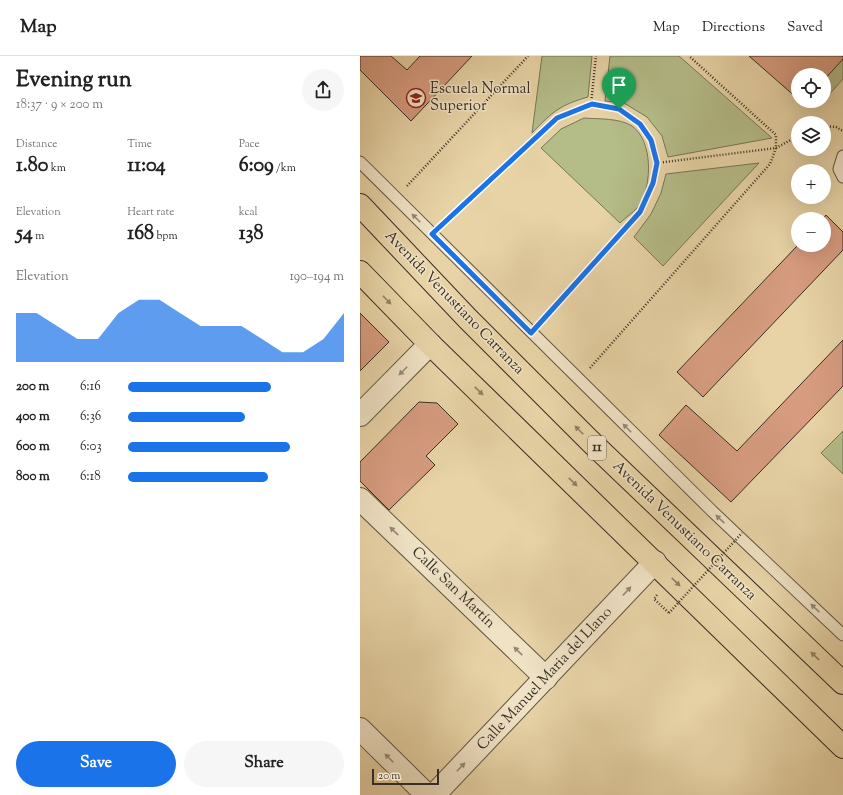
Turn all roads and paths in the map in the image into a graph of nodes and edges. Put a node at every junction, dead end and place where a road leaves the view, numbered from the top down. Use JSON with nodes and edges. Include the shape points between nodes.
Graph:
{"nodes":[{"id":1,"x":528,"y":56,"type":"edge"},
{"id":2,"x":596,"y":56,"type":"edge"},
{"id":3,"x":689,"y":56,"type":"edge"},
{"id":4,"x":592,"y":104,"type":"junction"},
{"id":5,"x":831,"y":127,"type":"edge"},
{"id":6,"x":843,"y":131,"type":"edge"},
{"id":7,"x":791,"y":140,"type":"edge"},
{"id":8,"x":776,"y":148,"type":"junction"},
{"id":9,"x":843,"y":156,"type":"edge"},
{"id":10,"x":360,"y":162,"type":"edge"},
{"id":11,"x":657,"y":163,"type":"junction"},
{"id":12,"x":843,"y":177,"type":"edge"},
{"id":13,"x":396,"y":198,"type":"junction"},
{"id":14,"x":360,"y":205,"type":"edge"},
{"id":15,"x":432,"y":234,"type":"junction"},
{"id":16,"x":360,"y":272,"type":"edge"},
{"id":17,"x":531,"y":333,"type":"junction"},
{"id":18,"x":430,"y":344,"type":"junction"},
{"id":19,"x":580,"y":380,"type":"junction"},
{"id":20,"x":360,"y":415,"type":"edge"},
{"id":21,"x":360,"y":498,"type":"edge"},
{"id":22,"x":742,"y":533,"type":"dead end"},
{"id":23,"x":655,"y":562,"type":"junction"},
{"id":24,"x":669,"y":613,"type":"dead end"},
{"id":25,"x":843,"y":635,"type":"edge"},
{"id":26,"x":546,"y":678,"type":"junction"},
{"id":27,"x":843,"y":683,"type":"edge"},
{"id":28,"x":360,"y":729,"type":"edge"},
{"id":29,"x":843,"y":746,"type":"edge"},
{"id":30,"x":427,"y":795,"type":"edge"},
{"id":31,"x":434,"y":795,"type":"edge"}],
"edges":[{"from":1,"to":13,"type":"path"},
{"from":2,"to":4,"type":"path"},
{"from":3,"to":8,"type":"path","via":[[776,135]]},
{"from":4,"to":11,"type":"path","via":[[619,109],[640,124],[651,140]]},
{"from":4,"to":15,"type":"path","via":[[557,118]]},
{"from":5,"to":6,"type":"path"},
{"from":7,"to":8,"type":"path"},
{"from":8,"to":11,"type":"path"},
{"from":8,"to":19,"type":"path","via":[[770,164]]},
{"from":9,"to":12,"type":"lane","via":[[840,169]]},
{"from":10,"to":13,"type":"lane"},
{"from":11,"to":17,"type":"path","via":[[653,183],[640,212]]},
{"from":15,"to":13,"type":"lane","one_way":true},
{"from":27,"to":14,"type":"main road","name":"Avenida Venustiano Carranza","number":"11","one_way":true,"via":[[585,436],[468,319]]},
{"from":15,"to":17,"type":"lane"},
{"from":16,"to":18,"type":"main road","one_way":true},
{"from":17,"to":19,"type":"lane"},
{"from":18,"to":20,"type":"street","one_way":true},
{"from":18,"to":23,"type":"main road","one_way":true},
{"from":25,"to":19,"type":"lane","one_way":true,"via":[[712,511]]},
{"from":26,"to":21,"type":"street","name":"Calle San Martín","one_way":true},
{"from":22,"to":24,"type":"path","bridge":true},
{"from":26,"to":23,"type":"street","name":"Calle Manuel Maria del Llano","one_way":true},
{"from":23,"to":29,"type":"main road","one_way":true},
{"from":31,"to":26,"type":"street","name":"Calle Manuel Maria del Llano","one_way":true},
{"from":30,"to":28,"type":"street","one_way":true}]}
